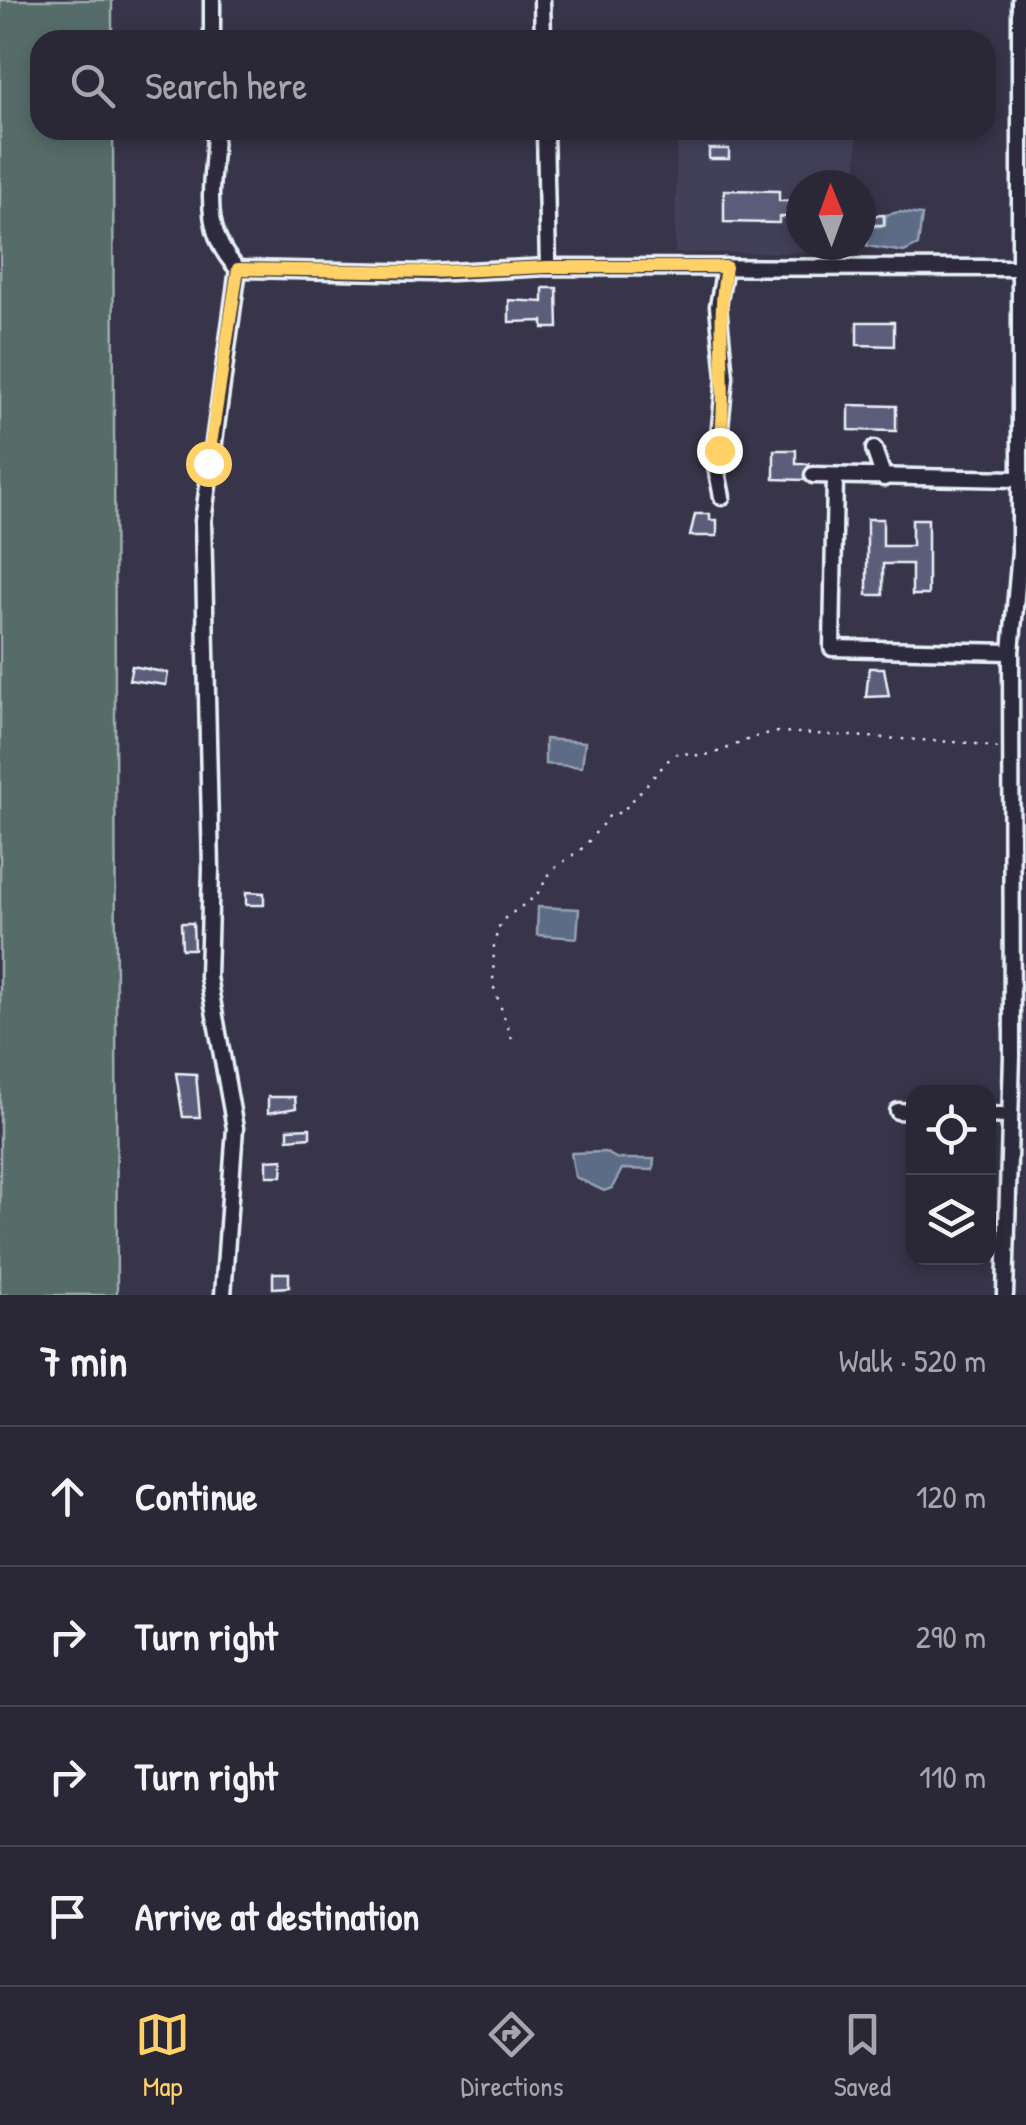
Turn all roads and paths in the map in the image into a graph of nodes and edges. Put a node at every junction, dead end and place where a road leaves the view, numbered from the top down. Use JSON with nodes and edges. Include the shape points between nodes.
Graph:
{"nodes":[{"id":1,"x":212,"y":0,"type":"edge"},
{"id":2,"x":542,"y":0,"type":"edge"},
{"id":3,"x":1020,"y":0,"type":"edge"},
{"id":4,"x":212,"y":30,"type":"edge"},
{"id":5,"x":543,"y":30,"type":"edge"},
{"id":6,"x":215,"y":140,"type":"edge"},
{"id":7,"x":545,"y":140,"type":"edge"},
{"id":8,"x":548,"y":267,"type":"junction"},
{"id":9,"x":726,"y":267,"type":"junction"},
{"id":10,"x":1022,"y":268,"type":"edge"},
{"id":11,"x":238,"y":269,"type":"junction"},
{"id":12,"x":874,"y":449,"type":"dead end"},
{"id":13,"x":813,"y":476,"type":"dead end"},
{"id":14,"x":835,"y":476,"type":"junction"},
{"id":15,"x":884,"y":478,"type":"junction"},
{"id":16,"x":1018,"y":478,"type":"junction"},
{"id":17,"x":722,"y":497,"type":"dead end"},
{"id":18,"x":1022,"y":572,"type":"edge"},
{"id":19,"x":1011,"y":652,"type":"junction"},
{"id":20,"x":1014,"y":747,"type":"junction"},
{"id":21,"x":512,"y":1039,"type":"dead end"},
{"id":22,"x":1009,"y":1080,"type":"junction"},
{"id":23,"x":1026,"y":1080,"type":"edge"},
{"id":24,"x":996,"y":1115,"type":"edge"},
{"id":25,"x":1008,"y":1116,"type":"junction"},
{"id":26,"x":223,"y":1295,"type":"edge"},
{"id":27,"x":1005,"y":1295,"type":"edge"}],
"edges":[{"from":1,"to":4,"type":"street"},
{"from":2,"to":5,"type":"street"},
{"from":3,"to":10,"type":"street"},
{"from":6,"to":11,"type":"street","via":[[210,218],[215,239]]},
{"from":7,"to":8,"type":"street"},
{"from":8,"to":9,"type":"street"},
{"from":8,"to":11,"type":"street"},
{"from":9,"to":10,"type":"street"},
{"from":9,"to":17,"type":"street","via":[[718,306],[726,377],[716,467]]},
{"from":10,"to":16,"type":"street"},
{"from":11,"to":26,"type":"street","via":[[203,521],[208,978],[235,1128]]},
{"from":12,"to":15,"type":"street"},
{"from":13,"to":14,"type":"street"},
{"from":14,"to":15,"type":"street"},
{"from":14,"to":19,"type":"street","via":[[832,648]]},
{"from":15,"to":16,"type":"street"},
{"from":16,"to":18,"type":"street"},
{"from":18,"to":19,"type":"street"},
{"from":19,"to":20,"type":"street"},
{"from":20,"to":21,"type":"path","via":[[781,732],[753,733],[704,755],[673,755],[622,812],[610,815],[552,870],[536,896],[501,921],[493,985]]},
{"from":20,"to":22,"type":"street"},
{"from":22,"to":23,"type":"street"},
{"from":22,"to":25,"type":"street"},
{"from":24,"to":25,"type":"street"},
{"from":25,"to":27,"type":"street"}]}
